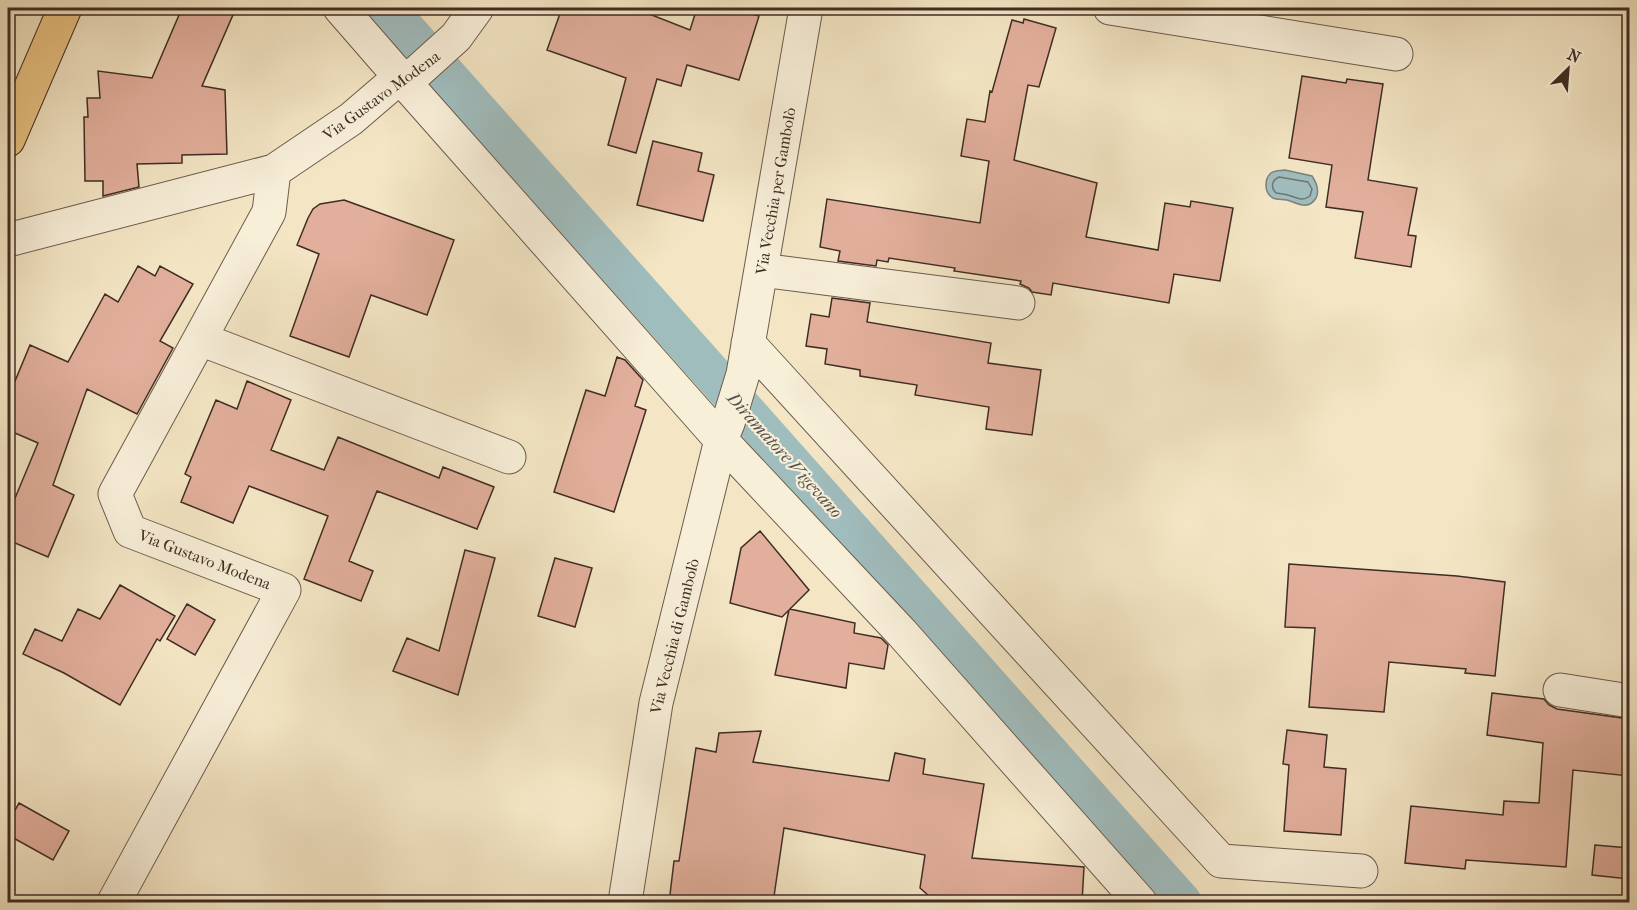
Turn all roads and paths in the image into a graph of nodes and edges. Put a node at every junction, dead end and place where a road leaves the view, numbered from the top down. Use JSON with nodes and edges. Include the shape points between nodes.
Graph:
{"nodes":[{"id":1,"x":65,"y":8,"type":"edge"},
{"id":2,"x":340,"y":8,"type":"edge"},
{"id":3,"x":477,"y":8,"type":"edge"},
{"id":4,"x":806,"y":8,"type":"edge"},
{"id":5,"x":1110,"y":8,"type":"edge"},
{"id":6,"x":1396,"y":54,"type":"dead end"},
{"id":7,"x":407,"y":76,"type":"junction"},
{"id":8,"x":8,"y":140,"type":"edge"},
{"id":9,"x":274,"y":171,"type":"junction"},
{"id":10,"x":8,"y":240,"type":"edge"},
{"id":11,"x":761,"y":270,"type":"junction"},
{"id":12,"x":1018,"y":303,"type":"dead end"},
{"id":13,"x":200,"y":339,"type":"junction"},
{"id":14,"x":746,"y":358,"type":"junction"},
{"id":15,"x":725,"y":432,"type":"junction"},
{"id":16,"x":509,"y":457,"type":"dead end"},
{"id":17,"x":1560,"y":690,"type":"dead end"},
{"id":18,"x":1629,"y":700,"type":"edge"},
{"id":19,"x":1361,"y":872,"type":"dead end"},
{"id":20,"x":114,"y":903,"type":"edge"},
{"id":21,"x":625,"y":903,"type":"edge"},
{"id":22,"x":1140,"y":903,"type":"edge"}],
"edges":[{"from":1,"to":8,"type":"main road"},
{"from":2,"to":7,"type":"street"},
{"from":3,"to":7,"type":"street","name":"Via Gustavo Modena","via":[[456,38]]},
{"from":4,"to":11,"type":"street","name":"Via Vecchia per Gambolò"},
{"from":5,"to":6,"type":"street"},
{"from":7,"to":9,"type":"street","name":"Via Gustavo Modena"},
{"from":7,"to":15,"type":"street"},
{"from":9,"to":10,"type":"street","name":"Via Gustavo Modena"},
{"from":9,"to":13,"type":"street","name":"Via Gustavo Modena","via":[[269,212]]},
{"from":11,"to":12,"type":"street"},
{"from":11,"to":14,"type":"street","name":"Via Vecchia per Gambolò"},
{"from":13,"to":16,"type":"street"},
{"from":13,"to":20,"type":"street","name":"Via Gustavo Modena","via":[[115,494],[130,531],[284,590]]},
{"from":14,"to":15,"type":"street","name":"Via Vecchia di Gambolò"},
{"from":14,"to":19,"type":"street","via":[[1221,861]]},
{"from":15,"to":21,"type":"street","name":"Via Vecchia di Gambolò","via":[[656,703]]},
{"from":15,"to":22,"type":"street"},
{"from":17,"to":18,"type":"street"}]}
